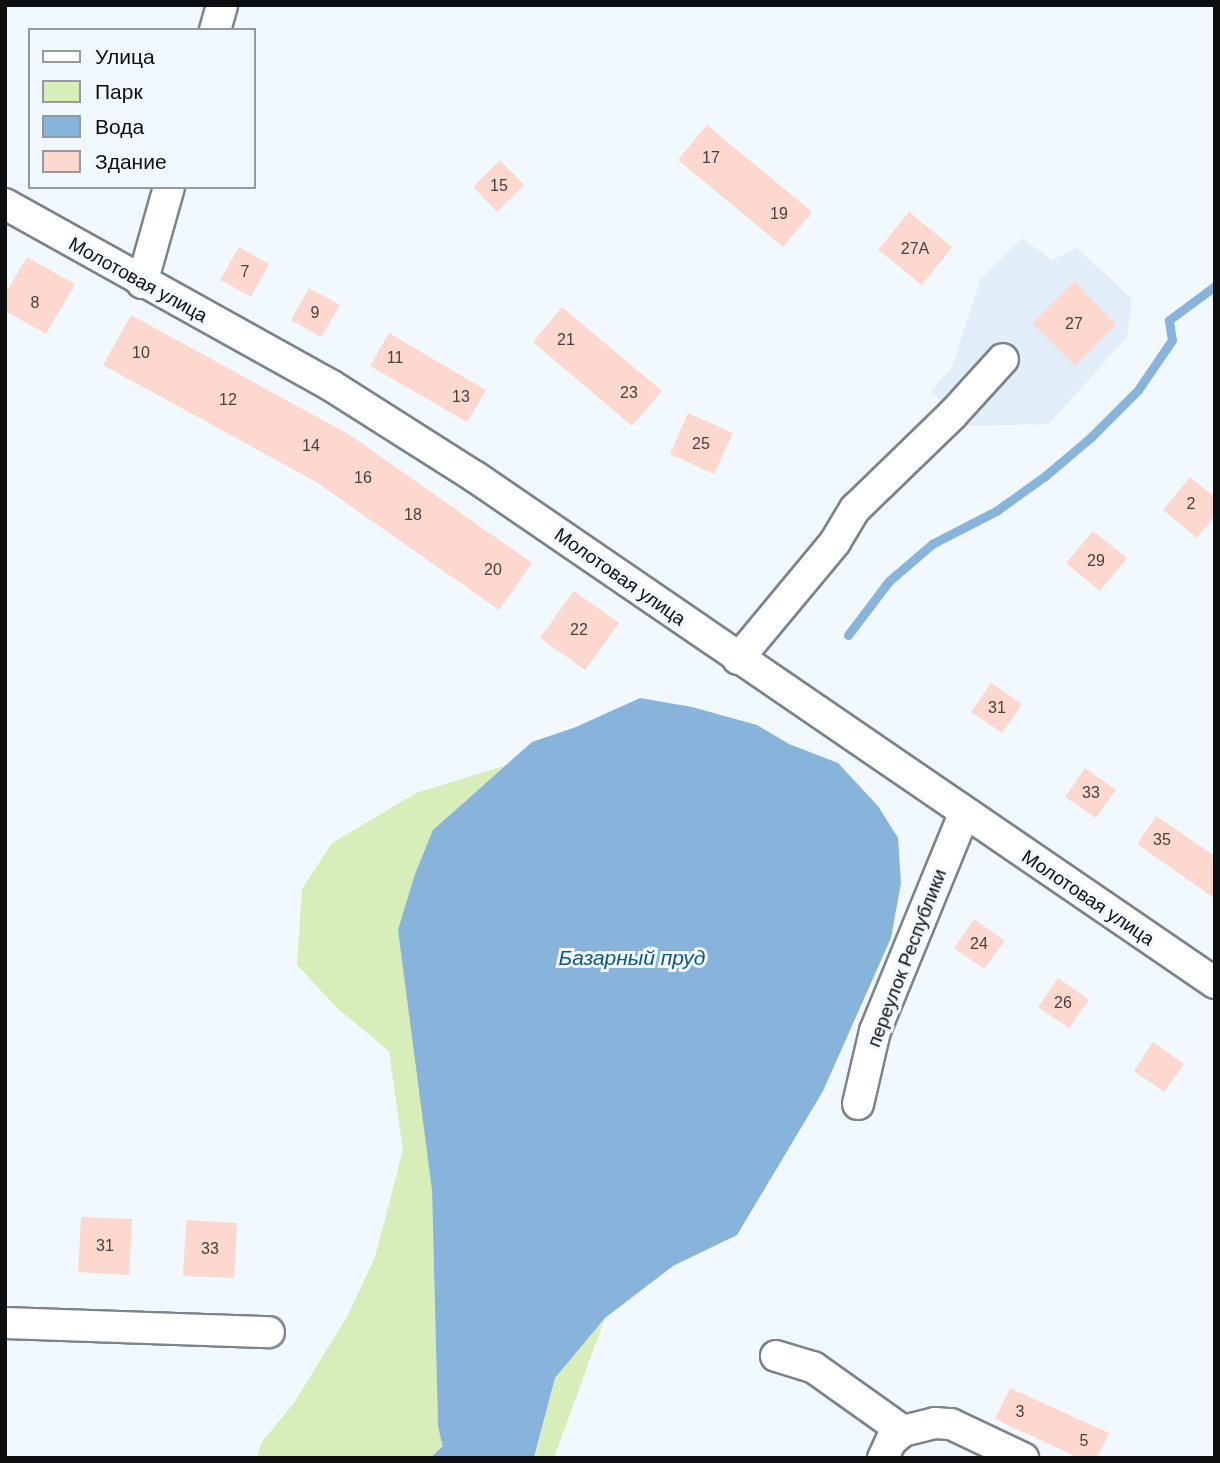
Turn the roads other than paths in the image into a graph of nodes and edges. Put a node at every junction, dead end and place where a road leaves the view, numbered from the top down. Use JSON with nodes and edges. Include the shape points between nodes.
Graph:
{"nodes":[{"id":1,"x":222,"y":5,"type":"edge"},
{"id":2,"x":216,"y":28,"type":"edge"},
{"id":3,"x":168,"y":189,"type":"edge"},
{"id":4,"x":5,"y":204,"type":"edge"},
{"id":5,"x":142,"y":283,"type":"junction"},
{"id":6,"x":1003,"y":359,"type":"dead end"},
{"id":7,"x":738,"y":659,"type":"junction"},
{"id":8,"x":964,"y":814,"type":"junction"},
{"id":9,"x":1215,"y":983,"type":"edge"},
{"id":10,"x":858,"y":1104,"type":"dead end"},
{"id":11,"x":5,"y":1323,"type":"edge"},
{"id":12,"x":269,"y":1332,"type":"dead end"},
{"id":13,"x":776,"y":1356,"type":"dead end"},
{"id":14,"x":903,"y":1431,"type":"junction"},
{"id":15,"x":883,"y":1458,"type":"edge"},
{"id":16,"x":1023,"y":1458,"type":"edge"}],
"edges":[{"from":1,"to":2,"type":"street"},
{"from":3,"to":5,"type":"street"},
{"from":4,"to":5,"type":"street","name":"Молотовая улица"},
{"from":5,"to":7,"type":"street","name":"Молотовая улица","via":[[332,386],[474,476]]},
{"from":6,"to":7,"type":"street","via":[[855,509],[835,542]]},
{"from":7,"to":8,"type":"street","name":"Молотовая улица"},
{"from":8,"to":9,"type":"street","name":"Молотовая улица"},
{"from":8,"to":10,"type":"street","name":"переулок Республики","via":[[875,1031]]},
{"from":11,"to":12,"type":"street"},
{"from":13,"to":14,"type":"street","via":[[813,1367]]},
{"from":14,"to":15,"type":"street","via":[[891,1441]]},
{"from":14,"to":16,"type":"street","via":[[917,1425],[951,1424]]}]}
